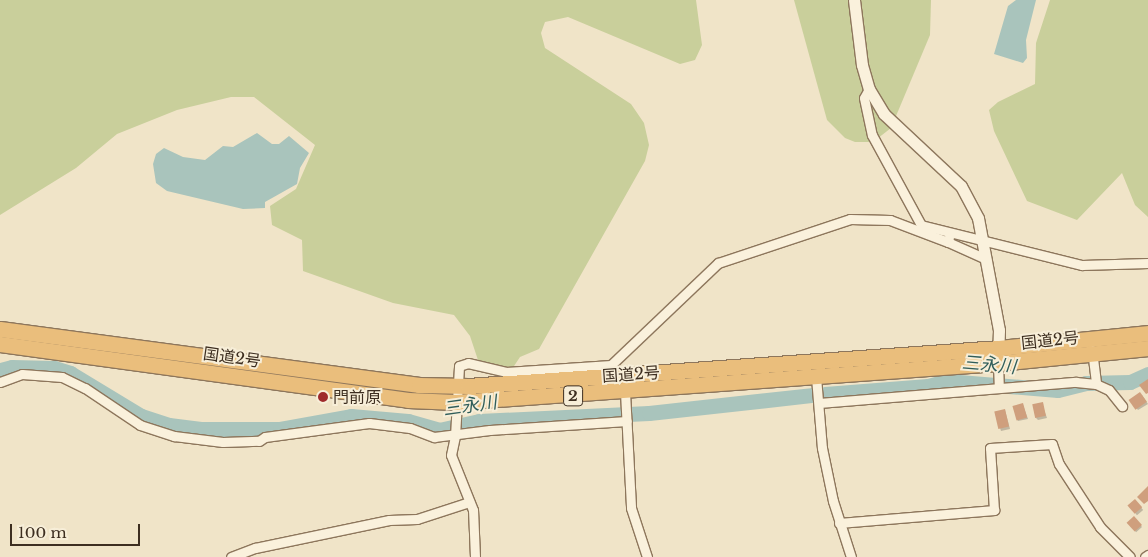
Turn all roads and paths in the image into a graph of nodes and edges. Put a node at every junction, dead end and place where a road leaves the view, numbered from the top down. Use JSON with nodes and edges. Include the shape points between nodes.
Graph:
{"nodes":[{"id":1,"x":854,"y":0,"type":"edge"},
{"id":2,"x":869,"y":89,"type":"junction"},
{"id":3,"x":949,"y":237,"type":"junction"},
{"id":4,"x":984,"y":242,"type":"junction"},
{"id":5,"x":986,"y":260,"type":"junction"},
{"id":6,"x":1148,"y":263,"type":"edge"},
{"id":7,"x":0,"y":329,"type":"edge"},
{"id":8,"x":1148,"y":333,"type":"edge"},
{"id":9,"x":0,"y":344,"type":"edge"},
{"id":10,"x":1091,"y":346,"type":"junction"},
{"id":11,"x":999,"y":348,"type":"junction"},
{"id":12,"x":1148,"y":348,"type":"edge"},
{"id":13,"x":998,"y":363,"type":"junction"},
{"id":14,"x":816,"y":377,"type":"junction"},
{"id":15,"x":0,"y":382,"type":"edge"},
{"id":16,"x":1096,"y":384,"type":"junction"},
{"id":17,"x":456,"y":386,"type":"junction"},
{"id":18,"x":999,"y":388,"type":"junction"},
{"id":19,"x":625,"y":397,"type":"junction"},
{"id":20,"x":819,"y":403,"type":"junction"},
{"id":21,"x":1122,"y":406,"type":"dead end"},
{"id":22,"x":456,"y":408,"type":"junction"},
{"id":23,"x":627,"y":419,"type":"junction"},
{"id":24,"x":456,"y":434,"type":"junction"},
{"id":25,"x":469,"y":502,"type":"junction"},
{"id":26,"x":839,"y":522,"type":"junction"},
{"id":27,"x":231,"y":557,"type":"edge"},
{"id":28,"x":475,"y":557,"type":"edge"},
{"id":29,"x":647,"y":557,"type":"edge"},
{"id":30,"x":851,"y":557,"type":"edge"},
{"id":31,"x":1130,"y":557,"type":"edge"}],
"edges":[{"from":1,"to":2,"type":"street","via":[[862,65]]},
{"from":2,"to":3,"type":"street","via":[[864,98],[872,135],[921,225]]},
{"from":2,"to":4,"type":"street","via":[[884,114],[961,186],[975,212]]},
{"from":3,"to":4,"type":"street"},
{"from":3,"to":5,"type":"street"},
{"from":3,"to":17,"type":"street","via":[[874,218],[850,219],[804,232],[718,263],[611,365],[506,372],[468,363],[459,366]]},
{"from":4,"to":5,"type":"street"},
{"from":4,"to":6,"type":"street","via":[[1082,265]]},
{"from":5,"to":11,"type":"street","via":[[999,330]]},
{"from":7,"to":17,"type":"highway","name":"国道2号","number":"2","via":[[419,385]]},
{"from":8,"to":10,"type":"highway","name":"国道2号","number":"2"},
{"from":9,"to":22,"type":"highway","name":"国道2号","number":"2"},
{"from":10,"to":11,"type":"highway","name":"国道2号","number":"2"},
{"from":10,"to":12,"type":"highway","name":"国道2号","number":"2"},
{"from":10,"to":13,"type":"highway","name":"国道2号","number":"2"},
{"from":10,"to":16,"type":"street"},
{"from":11,"to":13,"type":"street"},
{"from":11,"to":17,"type":"highway","name":"国道2号","number":"2","via":[[519,385]]},
{"from":13,"to":14,"type":"highway","name":"国道2号","number":"2"},
{"from":13,"to":18,"type":"street"},
{"from":14,"to":19,"type":"highway","name":"国道2号","number":"2"},
{"from":14,"to":20,"type":"street"},
{"from":15,"to":24,"type":"street","via":[[22,374],[62,377],[85,388],[140,425],[195,440],[258,441],[265,437],[369,423],[410,428],[434,437]]},
{"from":16,"to":18,"type":"street","via":[[1056,382]]},
{"from":16,"to":21,"type":"street","via":[[1109,390]]},
{"from":17,"to":22,"type":"street"},
{"from":18,"to":20,"type":"street"},
{"from":19,"to":22,"type":"highway","name":"国道2号","number":"2"},
{"from":19,"to":23,"type":"street"},
{"from":20,"to":26,"type":"street","via":[[822,448]]},
{"from":22,"to":24,"type":"street"},
{"from":23,"to":24,"type":"street"},
{"from":23,"to":29,"type":"street","via":[[631,508]]},
{"from":24,"to":25,"type":"street","via":[[451,455]]},
{"from":25,"to":27,"type":"street","via":[[417,519],[389,520],[255,548]]},
{"from":25,"to":28,"type":"street","via":[[475,522]]},
{"from":26,"to":30,"type":"street"},
{"from":26,"to":31,"type":"street","via":[[994,510],[990,448],[1052,444],[1059,464],[1100,527]]}]}
